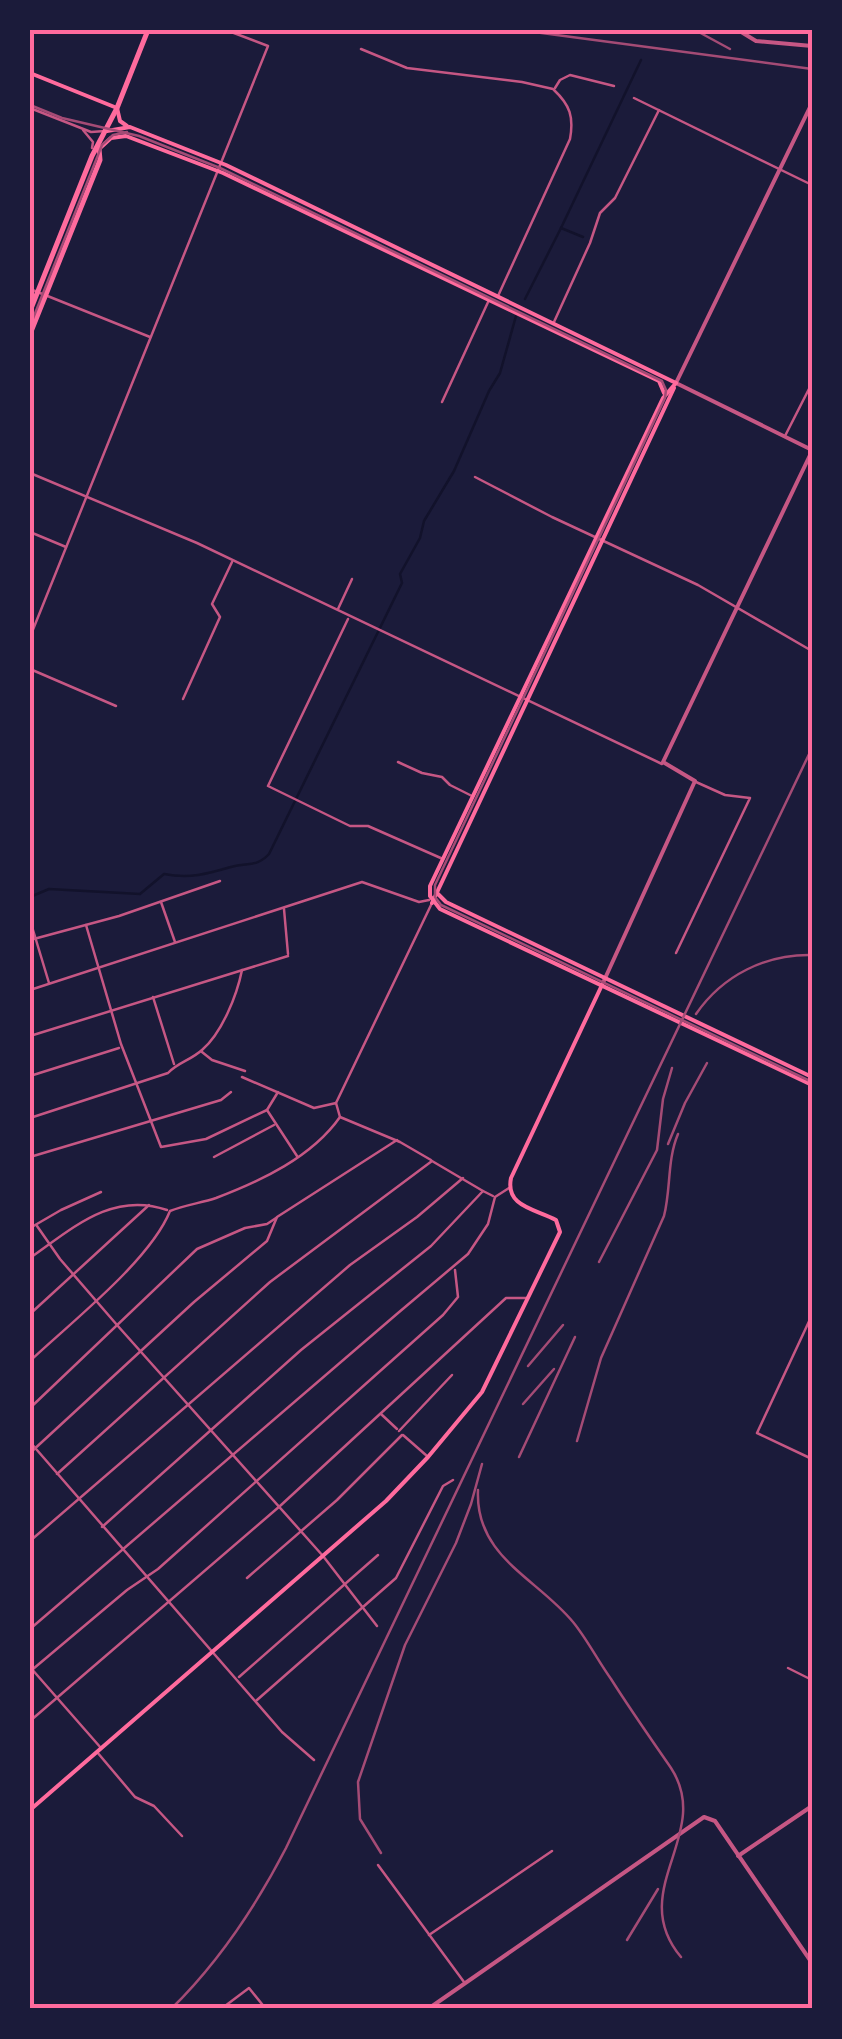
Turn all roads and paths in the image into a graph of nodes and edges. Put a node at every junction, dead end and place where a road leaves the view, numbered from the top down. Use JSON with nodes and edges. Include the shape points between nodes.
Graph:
{"nodes":[{"id":1,"x":148,"y":30,"type":"edge"},
{"id":2,"x":226,"y":30,"type":"edge"},
{"id":3,"x":738,"y":30,"type":"edge"},
{"id":4,"x":812,"y":46,"type":"edge"},
{"id":5,"x":361,"y":50,"type":"dead end"},
{"id":6,"x":30,"y":73,"type":"edge"},
{"id":7,"x":614,"y":86,"type":"dead end"},
{"id":8,"x":554,"y":90,"type":"junction"},
{"id":9,"x":634,"y":98,"type":"dead end"},
{"id":10,"x":812,"y":104,"type":"edge"},
{"id":11,"x":30,"y":108,"type":"edge"},
{"id":12,"x":117,"y":108,"type":"junction"},
{"id":13,"x":658,"y":110,"type":"junction"},
{"id":14,"x":130,"y":127,"type":"junction"},
{"id":15,"x":82,"y":128,"type":"junction"},
{"id":16,"x":107,"y":131,"type":"junction"},
{"id":17,"x":117,"y":136,"type":"junction"},
{"id":18,"x":99,"y":148,"type":"junction"},
{"id":19,"x":92,"y":156,"type":"junction"},
{"id":20,"x":222,"y":164,"type":"junction"},
{"id":21,"x":780,"y":170,"type":"junction"},
{"id":22,"x":218,"y":172,"type":"junction"},
{"id":23,"x":812,"y":185,"type":"edge"},
{"id":24,"x":34,"y":291,"type":"edge"},
{"id":25,"x":46,"y":296,"type":"junction"},
{"id":26,"x":493,"y":297,"type":"junction"},
{"id":27,"x":30,"y":311,"type":"edge"},
{"id":28,"x":553,"y":323,"type":"junction"},
{"id":29,"x":30,"y":334,"type":"edge"},
{"id":30,"x":152,"y":338,"type":"junction"},
{"id":31,"x":676,"y":383,"type":"junction"},
{"id":32,"x":812,"y":383,"type":"edge"},
{"id":33,"x":662,"y":384,"type":"junction"},
{"id":34,"x":663,"y":398,"type":"junction"},
{"id":35,"x":442,"y":402,"type":"dead end"},
{"id":36,"x":784,"y":437,"type":"junction"},
{"id":37,"x":812,"y":451,"type":"edge"},
{"id":38,"x":30,"y":473,"type":"edge"},
{"id":39,"x":475,"y":477,"type":"dead end"},
{"id":40,"x":87,"y":497,"type":"junction"},
{"id":41,"x":30,"y":532,"type":"edge"},
{"id":42,"x":596,"y":538,"type":"junction"},
{"id":43,"x":604,"y":542,"type":"junction"},
{"id":44,"x":66,"y":547,"type":"junction"},
{"id":45,"x":232,"y":561,"type":"junction"},
{"id":46,"x":352,"y":579,"type":"dead end"},
{"id":47,"x":738,"y":607,"type":"junction"},
{"id":48,"x":337,"y":612,"type":"junction"},
{"id":49,"x":349,"y":617,"type":"junction"},
{"id":50,"x":30,"y":637,"type":"edge"},
{"id":51,"x":812,"y":651,"type":"edge"},
{"id":52,"x":30,"y":670,"type":"edge"},
{"id":53,"x":520,"y":697,"type":"junction"},
{"id":54,"x":183,"y":699,"type":"dead end"},
{"id":55,"x":528,"y":700,"type":"junction"},
{"id":56,"x":116,"y":706,"type":"dead end"},
{"id":57,"x":398,"y":762,"type":"dead end"},
{"id":58,"x":662,"y":764,"type":"junction"},
{"id":59,"x":695,"y":781,"type":"junction"},
{"id":60,"x":473,"y":796,"type":"junction"},
{"id":61,"x":443,"y":859,"type":"junction"},
{"id":62,"x":433,"y":880,"type":"junction"},
{"id":63,"x":220,"y":881,"type":"dead end"},
{"id":64,"x":439,"y":887,"type":"junction"},
{"id":65,"x":161,"y":901,"type":"junction"},
{"id":66,"x":431,"y":901,"type":"junction"},
{"id":67,"x":284,"y":909,"type":"junction"},
{"id":68,"x":30,"y":920,"type":"edge"},
{"id":69,"x":86,"y":925,"type":"junction"},
{"id":70,"x":33,"y":939,"type":"edge"},
{"id":71,"x":528,"y":941,"type":"junction"},
{"id":72,"x":176,"y":943,"type":"junction"},
{"id":73,"x":525,"y":949,"type":"junction"},
{"id":74,"x":676,"y":953,"type":"dead end"},
{"id":75,"x":288,"y":956,"type":"junction"},
{"id":76,"x":296,"y":960,"type":"dead end"},
{"id":77,"x":98,"y":968,"type":"junction"},
{"id":78,"x":242,"y":970,"type":"junction"},
{"id":79,"x":606,"y":978,"type":"junction"},
{"id":80,"x":50,"y":984,"type":"junction"},
{"id":81,"x":602,"y":985,"type":"junction"},
{"id":82,"x":30,"y":990,"type":"edge"},
{"id":83,"x":153,"y":997,"type":"junction"},
{"id":84,"x":111,"y":1010,"type":"junction"},
{"id":85,"x":671,"y":1013,"type":"junction"},
{"id":86,"x":699,"y":1027,"type":"junction"},
{"id":87,"x":30,"y":1036,"type":"edge"},
{"id":88,"x":122,"y":1047,"type":"junction"},
{"id":89,"x":202,"y":1050,"type":"junction"},
{"id":90,"x":175,"y":1066,"type":"junction"},
{"id":91,"x":245,"y":1071,"type":"dead end"},
{"id":92,"x":30,"y":1076,"type":"edge"},
{"id":93,"x":812,"y":1076,"type":"edge"},
{"id":94,"x":242,"y":1077,"type":"dead end"},
{"id":95,"x":135,"y":1083,"type":"junction"},
{"id":96,"x":812,"y":1085,"type":"edge"},
{"id":97,"x":231,"y":1092,"type":"dead end"},
{"id":98,"x":278,"y":1092,"type":"junction"},
{"id":99,"x":336,"y":1103,"type":"junction"},
{"id":100,"x":267,"y":1110,"type":"junction"},
{"id":101,"x":340,"y":1117,"type":"junction"},
{"id":102,"x":30,"y":1118,"type":"edge"},
{"id":103,"x":153,"y":1122,"type":"junction"},
{"id":104,"x":275,"y":1124,"type":"junction"},
{"id":105,"x":397,"y":1140,"type":"junction"},
{"id":106,"x":30,"y":1157,"type":"edge"},
{"id":107,"x":214,"y":1157,"type":"dead end"},
{"id":108,"x":298,"y":1157,"type":"junction"},
{"id":109,"x":432,"y":1161,"type":"junction"},
{"id":110,"x":462,"y":1178,"type":"junction"},
{"id":111,"x":508,"y":1188,"type":"junction"},
{"id":112,"x":100,"y":1192,"type":"dead end"},
{"id":113,"x":482,"y":1193,"type":"junction"},
{"id":114,"x":495,"y":1197,"type":"junction"},
{"id":115,"x":149,"y":1205,"type":"junction"},
{"id":116,"x":170,"y":1211,"type":"junction"},
{"id":117,"x":277,"y":1217,"type":"junction"},
{"id":118,"x":267,"y":1224,"type":"junction"},
{"id":119,"x":38,"y":1226,"type":"junction"},
{"id":120,"x":30,"y":1228,"type":"edge"},
{"id":121,"x":272,"y":1230,"type":"junction"},
{"id":122,"x":52,"y":1243,"type":"junction"},
{"id":123,"x":30,"y":1258,"type":"edge"},
{"id":124,"x":455,"y":1268,"type":"junction"},
{"id":125,"x":73,"y":1273,"type":"junction"},
{"id":126,"x":530,"y":1299,"type":"junction"},
{"id":127,"x":96,"y":1300,"type":"junction"},
{"id":128,"x":30,"y":1314,"type":"edge"},
{"id":129,"x":812,"y":1315,"type":"edge"},
{"id":130,"x":118,"y":1325,"type":"junction"},
{"id":131,"x":141,"y":1350,"type":"junction"},
{"id":132,"x":30,"y":1361,"type":"edge"},
{"id":133,"x":452,"y":1374,"type":"dead end"},
{"id":134,"x":164,"y":1376,"type":"junction"},
{"id":135,"x":189,"y":1404,"type":"junction"},
{"id":136,"x":30,"y":1408,"type":"edge"},
{"id":137,"x":380,"y":1413,"type":"junction"},
{"id":138,"x":210,"y":1428,"type":"junction"},
{"id":139,"x":401,"y":1433,"type":"junction"},
{"id":140,"x":30,"y":1442,"type":"edge"},
{"id":141,"x":35,"y":1448,"type":"junction"},
{"id":142,"x":30,"y":1453,"type":"edge"},
{"id":143,"x":234,"y":1455,"type":"junction"},
{"id":144,"x":428,"y":1457,"type":"junction"},
{"id":145,"x":812,"y":1459,"type":"edge"},
{"id":146,"x":57,"y":1474,"type":"junction"},
{"id":147,"x":256,"y":1479,"type":"junction"},
{"id":148,"x":453,"y":1480,"type":"dead end"},
{"id":149,"x":78,"y":1500,"type":"junction"},
{"id":150,"x":280,"y":1506,"type":"junction"},
{"id":151,"x":102,"y":1526,"type":"junction"},
{"id":152,"x":302,"y":1532,"type":"junction"},
{"id":153,"x":30,"y":1541,"type":"edge"},
{"id":154,"x":124,"y":1551,"type":"junction"},
{"id":155,"x":378,"y":1555,"type":"dead end"},
{"id":156,"x":323,"y":1556,"type":"junction"},
{"id":157,"x":148,"y":1576,"type":"junction"},
{"id":158,"x":247,"y":1578,"type":"dead end"},
{"id":159,"x":344,"y":1583,"type":"junction"},
{"id":160,"x":170,"y":1602,"type":"junction"},
{"id":161,"x":364,"y":1608,"type":"junction"},
{"id":162,"x":377,"y":1626,"type":"dead end"},
{"id":163,"x":30,"y":1629,"type":"edge"},
{"id":164,"x":214,"y":1650,"type":"junction"},
{"id":165,"x":31,"y":1668,"type":"edge"},
{"id":166,"x":788,"y":1668,"type":"dead end"},
{"id":167,"x":237,"y":1678,"type":"junction"},
{"id":168,"x":812,"y":1680,"type":"edge"},
{"id":169,"x":58,"y":1697,"type":"junction"},
{"id":170,"x":256,"y":1701,"type":"junction"},
{"id":171,"x":30,"y":1721,"type":"edge"},
{"id":172,"x":99,"y":1750,"type":"junction"},
{"id":173,"x":314,"y":1760,"type":"dead end"},
{"id":174,"x":812,"y":1806,"type":"edge"},
{"id":175,"x":30,"y":1810,"type":"edge"},
{"id":176,"x":182,"y":1836,"type":"dead end"},
{"id":177,"x":552,"y":1850,"type":"dead end"},
{"id":178,"x":738,"y":1856,"type":"junction"},
{"id":179,"x":378,"y":1865,"type":"dead end"},
{"id":180,"x":429,"y":1935,"type":"junction"},
{"id":181,"x":812,"y":1963,"type":"edge"},
{"id":182,"x":464,"y":1983,"type":"junction"},
{"id":183,"x":221,"y":2009,"type":"edge"},
{"id":184,"x":266,"y":2009,"type":"edge"},
{"id":185,"x":428,"y":2009,"type":"edge"}],
"edges":[{"from":1,"to":12,"type":"highway"},
{"from":2,"to":20,"type":"street","via":[[268,46]]},
{"from":3,"to":4,"type":"street","via":[[756,41]]},
{"from":5,"to":8,"type":"street","via":[[407,68]]},
{"from":6,"to":12,"type":"main road"},
{"from":7,"to":8,"type":"street","via":[[570,75]]},
{"from":8,"to":26,"type":"street","via":[[570,110],[570,139]]},
{"from":9,"to":13,"type":"street"},
{"from":10,"to":21,"type":"street"},
{"from":11,"to":15,"type":"street"},
{"from":12,"to":14,"type":"main road"},
{"from":12,"to":16,"type":"highway"},
{"from":13,"to":21,"type":"street"},
{"from":13,"to":28,"type":"street","via":[[615,198],[600,212]]},
{"from":14,"to":16,"type":"main road"},
{"from":14,"to":20,"type":"main road"},
{"from":15,"to":16,"type":"street"},
{"from":15,"to":19,"type":"street"},
{"from":16,"to":17,"type":"main road"},
{"from":16,"to":18,"type":"highway"},
{"from":17,"to":18,"type":"main road"},
{"from":17,"to":22,"type":"main road"},
{"from":18,"to":19,"type":"highway"},
{"from":18,"to":25,"type":"highway"},
{"from":19,"to":24,"type":"highway"},
{"from":20,"to":22,"type":"street"},
{"from":20,"to":26,"type":"main road"},
{"from":21,"to":23,"type":"street"},
{"from":21,"to":31,"type":"street"},
{"from":22,"to":26,"type":"main road"},
{"from":22,"to":30,"type":"street"},
{"from":24,"to":25,"type":"street"},
{"from":24,"to":27,"type":"highway"},
{"from":25,"to":29,"type":"highway"},
{"from":25,"to":30,"type":"street"},
{"from":26,"to":28,"type":"main road"},
{"from":26,"to":33,"type":"main road"},
{"from":26,"to":35,"type":"street"},
{"from":28,"to":31,"type":"main road"},
{"from":30,"to":40,"type":"street"},
{"from":31,"to":33,"type":"main road"},
{"from":31,"to":34,"type":"main road"},
{"from":31,"to":36,"type":"street"},
{"from":31,"to":43,"type":"main road"},
{"from":32,"to":36,"type":"street"},
{"from":33,"to":34,"type":"main road"},
{"from":34,"to":42,"type":"main road"},
{"from":36,"to":37,"type":"street"},
{"from":37,"to":47,"type":"street"},
{"from":38,"to":40,"type":"street"},
{"from":39,"to":42,"type":"street"},
{"from":40,"to":44,"type":"street"},
{"from":40,"to":45,"type":"street"},
{"from":41,"to":44,"type":"street"},
{"from":42,"to":43,"type":"street"},
{"from":42,"to":53,"type":"main road"},
{"from":43,"to":47,"type":"street"},
{"from":43,"to":55,"type":"main road"},
{"from":44,"to":50,"type":"street"},
{"from":45,"to":48,"type":"street"},
{"from":45,"to":54,"type":"street","via":[[212,604],[220,618]]},
{"from":46,"to":48,"type":"street"},
{"from":47,"to":51,"type":"street"},
{"from":47,"to":58,"type":"street"},
{"from":48,"to":49,"type":"street"},
{"from":49,"to":53,"type":"street"},
{"from":49,"to":61,"type":"street","via":[[268,786],[350,826],[368,826]]},
{"from":52,"to":56,"type":"street"},
{"from":53,"to":55,"type":"street"},
{"from":53,"to":60,"type":"main road"},
{"from":55,"to":58,"type":"street"},
{"from":55,"to":64,"type":"main road"},
{"from":57,"to":60,"type":"street","via":[[442,776]]},
{"from":58,"to":59,"type":"street"},
{"from":59,"to":74,"type":"street","via":[[750,798]]},
{"from":59,"to":79,"type":"street"},
{"from":60,"to":61,"type":"main road"},
{"from":61,"to":62,"type":"main road"},
{"from":62,"to":64,"type":"main road"},
{"from":62,"to":66,"type":"main road"},
{"from":63,"to":65,"type":"street"},
{"from":64,"to":66,"type":"main road"},
{"from":64,"to":71,"type":"main road","via":[[443,900]]},
{"from":65,"to":69,"type":"street"},
{"from":65,"to":72,"type":"street"},
{"from":66,"to":67,"type":"street","via":[[362,882]]},
{"from":66,"to":73,"type":"main road"},
{"from":66,"to":99,"type":"street"},
{"from":67,"to":72,"type":"street"},
{"from":67,"to":75,"type":"street"},
{"from":68,"to":70,"type":"street"},
{"from":69,"to":70,"type":"street"},
{"from":69,"to":77,"type":"street"},
{"from":70,"to":80,"type":"street"},
{"from":71,"to":73,"type":"main road"},
{"from":71,"to":79,"type":"main road"},
{"from":72,"to":77,"type":"street"},
{"from":73,"to":81,"type":"main road"},
{"from":75,"to":76,"type":"street"},
{"from":75,"to":78,"type":"street"},
{"from":77,"to":80,"type":"street"},
{"from":77,"to":84,"type":"street"},
{"from":78,"to":83,"type":"street"},
{"from":78,"to":89,"type":"street"},
{"from":79,"to":81,"type":"street"},
{"from":79,"to":85,"type":"main road"},
{"from":80,"to":82,"type":"street"},
{"from":81,"to":85,"type":"main road"},
{"from":81,"to":111,"type":"main road"},
{"from":83,"to":84,"type":"street"},
{"from":83,"to":90,"type":"street"},
{"from":84,"to":87,"type":"street"},
{"from":84,"to":88,"type":"street"},
{"from":85,"to":86,"type":"main road"},
{"from":86,"to":93,"type":"main road"},
{"from":86,"to":96,"type":"main road"},
{"from":88,"to":92,"type":"street"},
{"from":88,"to":95,"type":"street"},
{"from":89,"to":90,"type":"street"},
{"from":89,"to":91,"type":"street"},
{"from":90,"to":95,"type":"street"},
{"from":94,"to":98,"type":"street"},
{"from":95,"to":102,"type":"street"},
{"from":95,"to":103,"type":"street"},
{"from":97,"to":103,"type":"street"},
{"from":98,"to":99,"type":"street","via":[[314,1108]]},
{"from":98,"to":100,"type":"street"},
{"from":99,"to":101,"type":"street"},
{"from":100,"to":103,"type":"street","via":[[206,1138],[164,1148]]},
{"from":100,"to":104,"type":"street"},
{"from":101,"to":105,"type":"street"},
{"from":101,"to":108,"type":"street"},
{"from":103,"to":106,"type":"street"},
{"from":104,"to":107,"type":"street"},
{"from":104,"to":108,"type":"street"},
{"from":105,"to":109,"type":"street"},
{"from":105,"to":117,"type":"street"},
{"from":108,"to":116,"type":"street","via":[[219,1196]]},
{"from":109,"to":110,"type":"street"},
{"from":109,"to":134,"type":"street","via":[[270,1282]]},
{"from":110,"to":113,"type":"street"},
{"from":110,"to":135,"type":"street","via":[[350,1264]]},
{"from":111,"to":114,"type":"street"},
{"from":111,"to":126,"type":"main road","via":[[519,1204],[560,1227]]},
{"from":112,"to":119,"type":"street"},
{"from":113,"to":114,"type":"street"},
{"from":113,"to":138,"type":"street","via":[[431,1246]]},
{"from":114,"to":124,"type":"street","via":[[482,1234]]},
{"from":115,"to":116,"type":"street"},
{"from":115,"to":122,"type":"street","via":[[114,1206]]},
{"from":115,"to":125,"type":"street"},
{"from":116,"to":127,"type":"street"},
{"from":117,"to":118,"type":"street"},
{"from":117,"to":121,"type":"street"},
{"from":118,"to":121,"type":"street"},
{"from":118,"to":130,"type":"street","via":[[197,1249]]},
{"from":119,"to":120,"type":"street"},
{"from":119,"to":122,"type":"street"},
{"from":121,"to":131,"type":"street"},
{"from":122,"to":123,"type":"street"},
{"from":122,"to":125,"type":"street"},
{"from":124,"to":143,"type":"street"},
{"from":124,"to":147,"type":"street","via":[[458,1297],[443,1315]]},
{"from":125,"to":127,"type":"street"},
{"from":125,"to":128,"type":"street"},
{"from":126,"to":137,"type":"street","via":[[506,1298]]},
{"from":126,"to":144,"type":"main road","via":[[482,1392]]},
{"from":127,"to":130,"type":"street"},
{"from":127,"to":132,"type":"street"},
{"from":129,"to":145,"type":"street","via":[[757,1433]]},
{"from":130,"to":131,"type":"street"},
{"from":130,"to":136,"type":"street"},
{"from":131,"to":134,"type":"street"},
{"from":131,"to":141,"type":"street"},
{"from":133,"to":139,"type":"street"},
{"from":134,"to":135,"type":"street"},
{"from":134,"to":146,"type":"street"},
{"from":135,"to":138,"type":"street"},
{"from":135,"to":149,"type":"street"},
{"from":137,"to":139,"type":"street"},
{"from":137,"to":150,"type":"street"},
{"from":138,"to":143,"type":"street"},
{"from":138,"to":151,"type":"street"},
{"from":139,"to":144,"type":"street"},
{"from":139,"to":152,"type":"street"},
{"from":140,"to":141,"type":"street"},
{"from":141,"to":142,"type":"street"},
{"from":141,"to":146,"type":"street"},
{"from":143,"to":147,"type":"street"},
{"from":143,"to":154,"type":"street"},
{"from":144,"to":156,"type":"main road"},
{"from":146,"to":149,"type":"street"},
{"from":147,"to":150,"type":"street"},
{"from":147,"to":157,"type":"street"},
{"from":148,"to":161,"type":"street","via":[[443,1486],[396,1578]]},
{"from":149,"to":151,"type":"street"},
{"from":149,"to":153,"type":"street"},
{"from":150,"to":152,"type":"street"},
{"from":150,"to":160,"type":"street"},
{"from":151,"to":154,"type":"street"},
{"from":152,"to":156,"type":"street"},
{"from":152,"to":158,"type":"street"},
{"from":154,"to":157,"type":"street"},
{"from":154,"to":163,"type":"street"},
{"from":155,"to":159,"type":"street"},
{"from":156,"to":159,"type":"street"},
{"from":156,"to":164,"type":"main road"},
{"from":157,"to":160,"type":"street"},
{"from":157,"to":165,"type":"street"},
{"from":159,"to":161,"type":"street"},
{"from":159,"to":167,"type":"street"},
{"from":160,"to":164,"type":"street"},
{"from":160,"to":169,"type":"street"},
{"from":161,"to":162,"type":"street"},
{"from":161,"to":170,"type":"street"},
{"from":164,"to":167,"type":"street"},
{"from":164,"to":172,"type":"main road"},
{"from":165,"to":169,"type":"street"},
{"from":166,"to":168,"type":"street"},
{"from":167,"to":170,"type":"street"},
{"from":169,"to":171,"type":"street"},
{"from":169,"to":172,"type":"street"},
{"from":170,"to":173,"type":"street"},
{"from":172,"to":175,"type":"main road"},
{"from":172,"to":176,"type":"street","via":[[135,1797],[154,1806]]},
{"from":174,"to":178,"type":"street"},
{"from":177,"to":180,"type":"street"},
{"from":178,"to":181,"type":"street"},
{"from":178,"to":182,"type":"street","via":[[715,1821],[700,1818]]},
{"from":179,"to":180,"type":"street"},
{"from":180,"to":182,"type":"street"},
{"from":182,"to":185,"type":"street"},
{"from":183,"to":184,"type":"street","via":[[248,1988]]}]}
